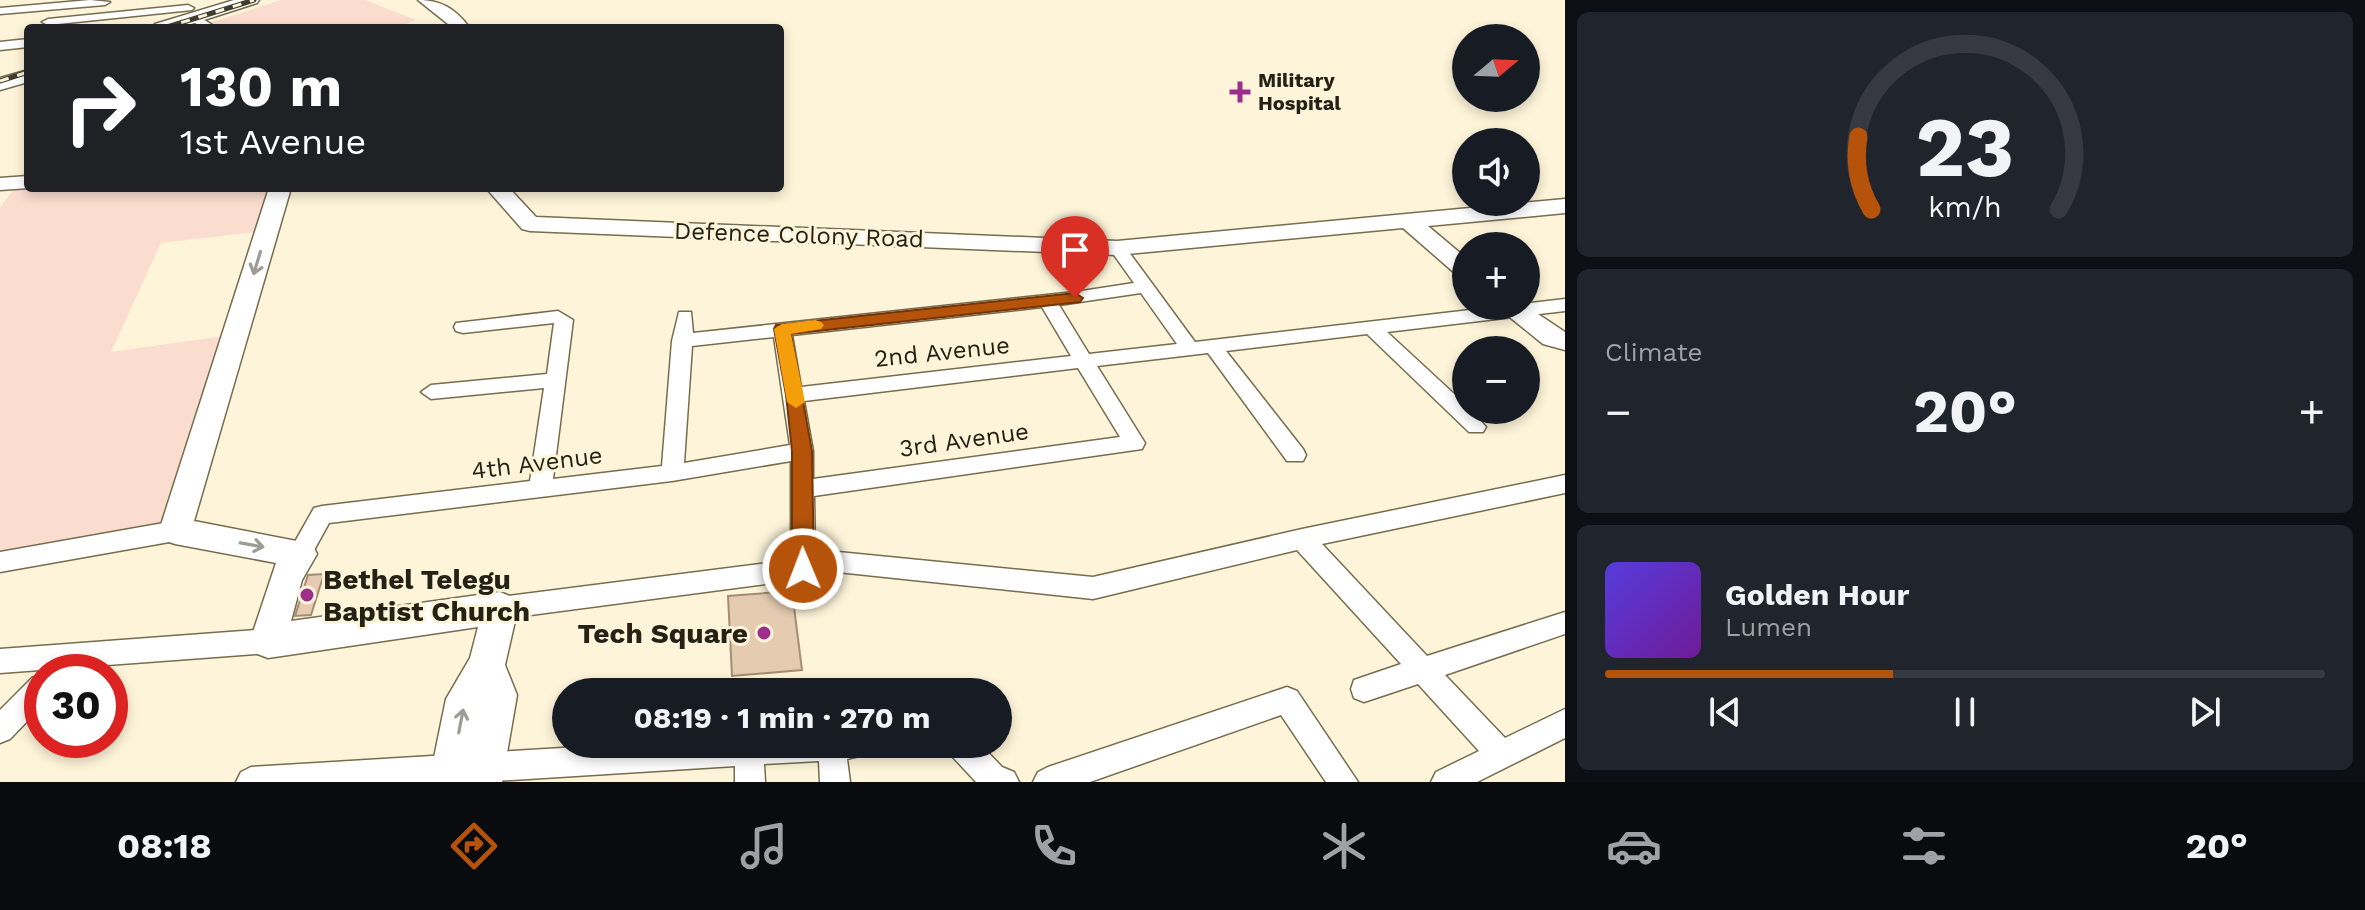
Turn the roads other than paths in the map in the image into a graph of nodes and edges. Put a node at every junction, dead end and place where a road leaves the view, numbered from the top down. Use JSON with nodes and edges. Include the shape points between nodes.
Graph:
{"nodes":[{"id":1,"x":251,"y":0,"type":"edge"},
{"id":2,"x":269,"y":0,"type":"edge"},
{"id":3,"x":426,"y":0,"type":"edge"},
{"id":4,"x":118,"y":1,"type":"edge"},
{"id":5,"x":0,"y":11,"type":"edge"},
{"id":6,"x":193,"y":18,"type":"edge"},
{"id":7,"x":48,"y":22,"type":"dead end"},
{"id":8,"x":174,"y":24,"type":"edge"},
{"id":9,"x":458,"y":24,"type":"edge"},
{"id":10,"x":24,"y":43,"type":"edge"},
{"id":11,"x":0,"y":46,"type":"edge"},
{"id":12,"x":24,"y":70,"type":"edge"},
{"id":13,"x":24,"y":77,"type":"edge"},
{"id":14,"x":0,"y":78,"type":"edge"},
{"id":15,"x":0,"y":84,"type":"edge"},
{"id":16,"x":24,"y":183,"type":"edge"},
{"id":17,"x":1,"y":186,"type":"edge"},
{"id":18,"x":279,"y":192,"type":"edge"},
{"id":19,"x":501,"y":192,"type":"edge"},
{"id":20,"x":1565,"y":206,"type":"edge"},
{"id":21,"x":1410,"y":222,"type":"junction"},
{"id":22,"x":1117,"y":248,"type":"junction"},
{"id":23,"x":1452,"y":258,"type":"edge"},
{"id":24,"x":1144,"y":287,"type":"junction"},
{"id":25,"x":1047,"y":301,"type":"junction"},
{"id":26,"x":1565,"y":305,"type":"edge"},
{"id":27,"x":1540,"y":306,"type":"edge"},
{"id":28,"x":685,"y":316,"type":"dead end"},
{"id":29,"x":1452,"y":316,"type":"edge"},
{"id":30,"x":1527,"y":320,"type":"edge"},
{"id":31,"x":463,"y":327,"type":"dead end"},
{"id":32,"x":1372,"y":328,"type":"junction"},
{"id":33,"x":782,"y":329,"type":"junction"},
{"id":34,"x":681,"y":341,"type":"junction"},
{"id":35,"x":1565,"y":341,"type":"edge"},
{"id":36,"x":1211,"y":344,"type":"junction"},
{"id":37,"x":1190,"y":348,"type":"junction"},
{"id":38,"x":1083,"y":362,"type":"junction"},
{"id":39,"x":555,"y":380,"type":"junction"},
{"id":40,"x":431,"y":392,"type":"dead end"},
{"id":41,"x":795,"y":395,"type":"junction"},
{"id":42,"x":1476,"y":427,"type":"dead end"},
{"id":43,"x":802,"y":451,"type":"junction"},
{"id":44,"x":1295,"y":455,"type":"dead end"},
{"id":45,"x":672,"y":473,"type":"junction"},
{"id":46,"x":1565,"y":484,"type":"edge"},
{"id":47,"x":801,"y":489,"type":"junction"},
{"id":48,"x":540,"y":490,"type":"junction"},
{"id":49,"x":175,"y":531,"type":"junction"},
{"id":50,"x":1302,"y":539,"type":"junction"},
{"id":51,"x":300,"y":554,"type":"junction"},
{"id":52,"x":0,"y":562,"type":"edge"},
{"id":53,"x":803,"y":569,"type":"junction"},
{"id":54,"x":500,"y":608,"type":"junction"},
{"id":55,"x":1565,"y":623,"type":"edge"},
{"id":56,"x":268,"y":641,"type":"junction"},
{"id":57,"x":128,"y":656,"type":"edge"},
{"id":58,"x":0,"y":661,"type":"edge"},
{"id":59,"x":24,"y":662,"type":"edge"},
{"id":60,"x":1422,"y":669,"type":"junction"},
{"id":61,"x":1364,"y":689,"type":"dead end"},
{"id":62,"x":11,"y":708,"type":"edge"},
{"id":63,"x":0,"y":729,"type":"edge"},
{"id":64,"x":1562,"y":729,"type":"edge"},
{"id":65,"x":670,"y":758,"type":"edge"},
{"id":66,"x":749,"y":758,"type":"edge"},
{"id":67,"x":841,"y":758,"type":"edge"},
{"id":68,"x":973,"y":758,"type":"edge"},
{"id":69,"x":1489,"y":768,"type":"edge"},
{"id":70,"x":467,"y":776,"type":"edge"},
{"id":71,"x":251,"y":782,"type":"edge"},
{"id":72,"x":750,"y":782,"type":"edge"},
{"id":73,"x":835,"y":782,"type":"edge"},
{"id":74,"x":1004,"y":782,"type":"edge"},
{"id":75,"x":1048,"y":782,"type":"edge"},
{"id":76,"x":1343,"y":782,"type":"edge"},
{"id":77,"x":1446,"y":782,"type":"edge"}],
"edges":[{"from":1,"to":6,"type":"main road"},
{"from":2,"to":6,"type":"main road"},
{"from":3,"to":9,"type":"street"},
{"from":4,"to":5,"type":"street"},
{"from":6,"to":7,"type":"street"},
{"from":6,"to":8,"type":"main road"},
{"from":10,"to":11,"type":"street"},
{"from":12,"to":14,"type":"main road"},
{"from":13,"to":15,"type":"main road"},
{"from":16,"to":17,"type":"street"},
{"from":18,"to":49,"type":"street","one_way":true},
{"from":19,"to":22,"type":"street","name":"Defence Colony Road","via":[[530,224]]},
{"from":20,"to":21,"type":"street","name":"Defence Colony Road"},
{"from":21,"to":22,"type":"street","name":"Defence Colony Road"},
{"from":21,"to":23,"type":"street"},
{"from":22,"to":24,"type":"street"},
{"from":24,"to":25,"type":"street"},
{"from":24,"to":37,"type":"street"},
{"from":25,"to":33,"type":"street"},
{"from":25,"to":38,"type":"street"},
{"from":26,"to":27,"type":"street","name":"2nd Avenue"},
{"from":28,"to":34,"type":"street"},
{"from":29,"to":32,"type":"street","name":"2nd Avenue"},
{"from":30,"to":35,"type":"street"},
{"from":31,"to":39,"type":"street","via":[[564,320]]},
{"from":32,"to":36,"type":"street","name":"2nd Avenue"},
{"from":32,"to":42,"type":"street"},
{"from":33,"to":34,"type":"street"},
{"from":33,"to":41,"type":"street"},
{"from":34,"to":45,"type":"street"},
{"from":36,"to":37,"type":"street","name":"2nd Avenue"},
{"from":36,"to":44,"type":"street"},
{"from":37,"to":38,"type":"street","name":"2nd Avenue"},
{"from":38,"to":41,"type":"street","name":"2nd Avenue"},
{"from":38,"to":47,"type":"street","name":"3rd Avenue","via":[[1134,443]]},
{"from":39,"to":40,"type":"street"},
{"from":39,"to":48,"type":"street"},
{"from":41,"to":43,"type":"street"},
{"from":43,"to":45,"type":"street","name":"4th Avenue"},
{"from":43,"to":47,"type":"street"},
{"from":45,"to":48,"type":"street","name":"4th Avenue"},
{"from":46,"to":50,"type":"street"},
{"from":47,"to":53,"type":"street"},
{"from":48,"to":51,"type":"street","name":"4th Avenue","via":[[322,515]]},
{"from":49,"to":51,"type":"street","one_way":true},
{"from":49,"to":52,"type":"street"},
{"from":50,"to":53,"type":"street","via":[[1093,588],[828,561]]},
{"from":50,"to":60,"type":"street"},
{"from":51,"to":56,"type":"street","via":[[286,577]]},
{"from":53,"to":54,"type":"street"},
{"from":54,"to":56,"type":"street"},
{"from":54,"to":70,"type":"street","via":[[487,665],[498,695]]},
{"from":55,"to":60,"type":"street"},
{"from":56,"to":57,"type":"street"},
{"from":58,"to":59,"type":"street"},
{"from":60,"to":61,"type":"street"},
{"from":60,"to":69,"type":"street"},
{"from":62,"to":63,"type":"street"},
{"from":64,"to":69,"type":"street"},
{"from":65,"to":70,"type":"street"},
{"from":66,"to":72,"type":"street"},
{"from":67,"to":73,"type":"street"},
{"from":68,"to":74,"type":"street","via":[[994,780]]},
{"from":69,"to":77,"type":"street"},
{"from":70,"to":71,"type":"street"},
{"from":75,"to":76,"type":"street","via":[[1287,700]]}]}
